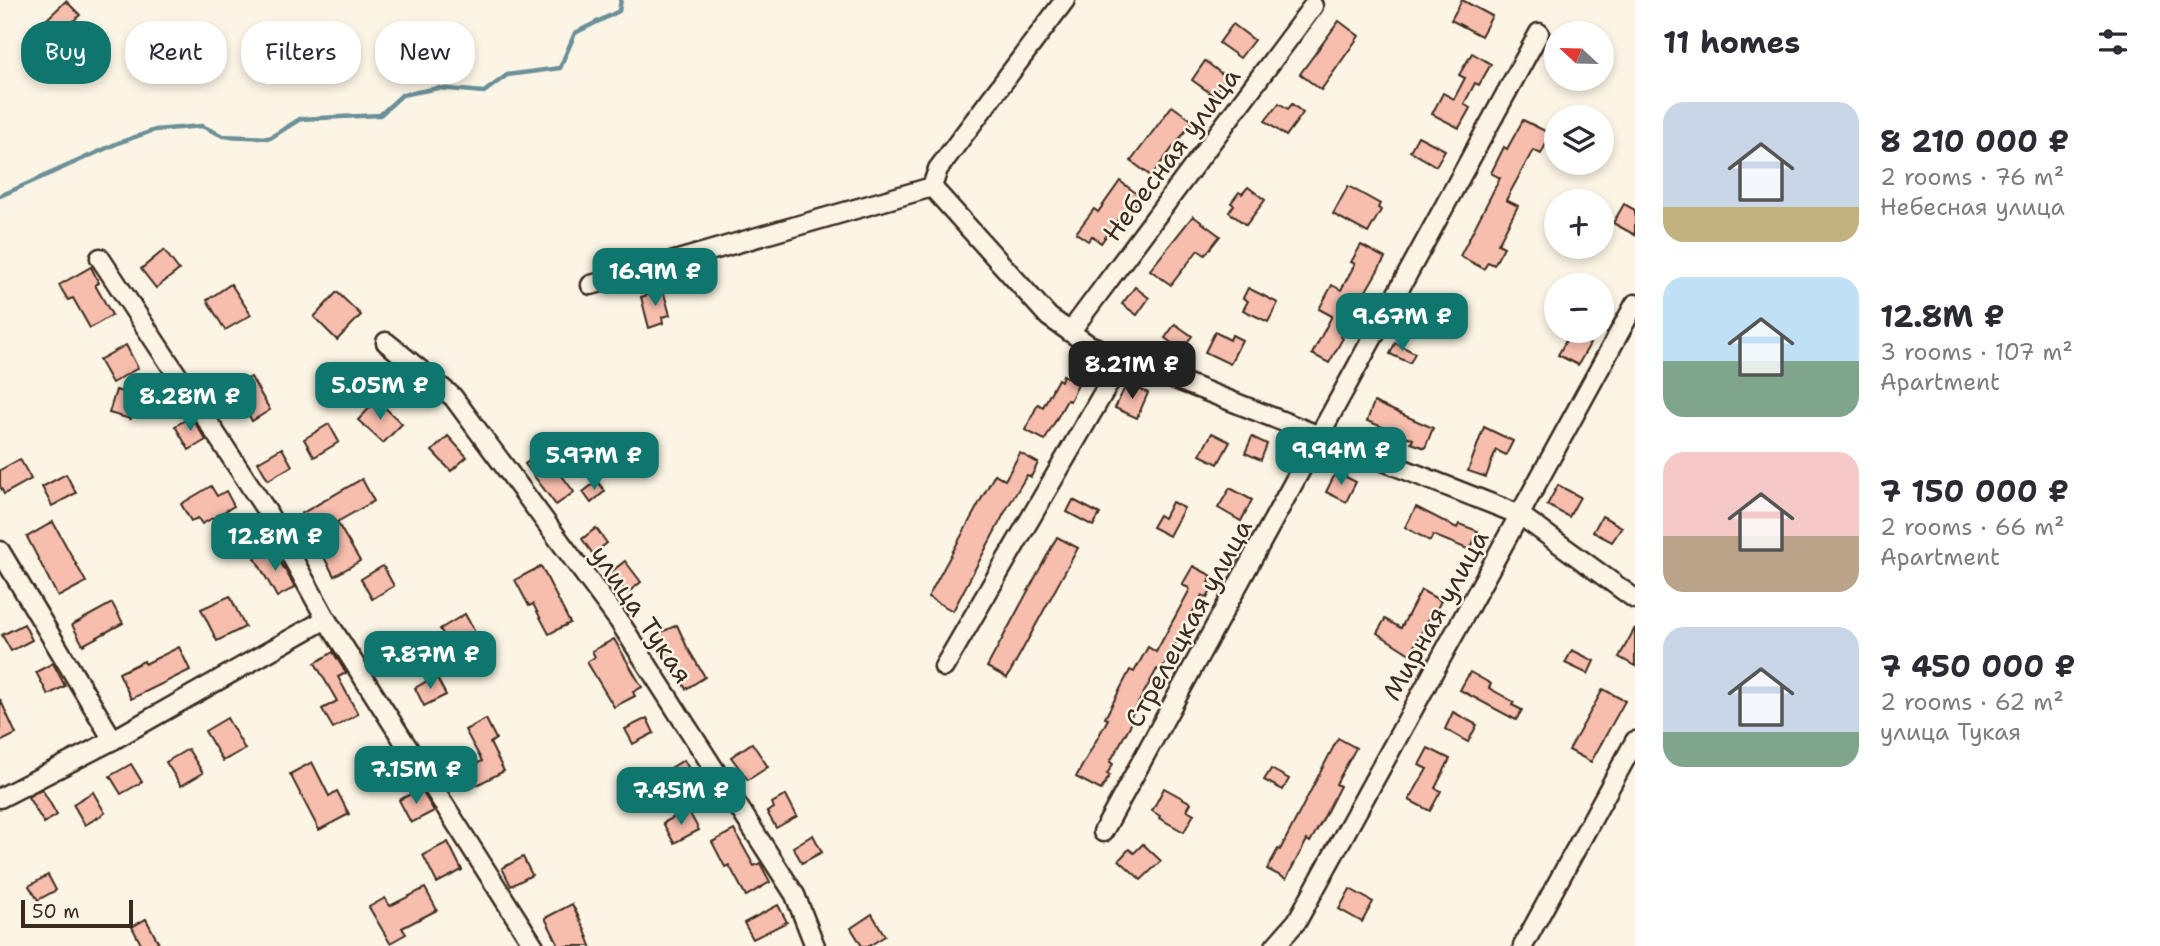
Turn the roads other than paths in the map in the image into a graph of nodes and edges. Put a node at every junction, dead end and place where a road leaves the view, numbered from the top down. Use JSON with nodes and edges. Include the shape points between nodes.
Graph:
{"nodes":[{"id":1,"x":1065,"y":0,"type":"edge"},
{"id":2,"x":1313,"y":6,"type":"dead end"},
{"id":3,"x":1539,"y":33,"type":"dead end"},
{"id":4,"x":932,"y":187,"type":"junction"},
{"id":5,"x":100,"y":258,"type":"dead end"},
{"id":6,"x":591,"y":285,"type":"dead end"},
{"id":7,"x":1635,"y":304,"type":"edge"},
{"id":8,"x":1070,"y":332,"type":"junction"},
{"id":9,"x":386,"y":342,"type":"dead end"},
{"id":10,"x":1123,"y":359,"type":"junction"},
{"id":11,"x":1322,"y":435,"type":"junction"},
{"id":12,"x":1520,"y":515,"type":"junction"},
{"id":13,"x":0,"y":551,"type":"edge"},
{"id":14,"x":1635,"y":599,"type":"edge"},
{"id":15,"x":326,"y":619,"type":"junction"},
{"id":16,"x":944,"y":667,"type":"dead end"},
{"id":17,"x":113,"y":740,"type":"junction"},
{"id":18,"x":1635,"y":741,"type":"edge"},
{"id":19,"x":0,"y":797,"type":"edge"},
{"id":20,"x":1103,"y":832,"type":"dead end"},
{"id":21,"x":534,"y":946,"type":"edge"},
{"id":22,"x":815,"y":946,"type":"edge"},
{"id":23,"x":1275,"y":946,"type":"edge"},
{"id":24,"x":1523,"y":946,"type":"edge"}],
"edges":[{"from":1,"to":4,"type":"street","via":[[938,169]]},
{"from":2,"to":8,"type":"street","name":"Небесная улица"},
{"from":3,"to":11,"type":"street","name":"Стрелецкая улица"},
{"from":4,"to":6,"type":"street"},
{"from":4,"to":8,"type":"street","via":[[1049,317]]},
{"from":5,"to":15,"type":"street","via":[[266,510]]},
{"from":7,"to":12,"type":"street","name":"Мирная улица"},
{"from":8,"to":10,"type":"street"},
{"from":9,"to":22,"type":"street","name":"улица Тукая","via":[[453,397],[619,621],[795,895]]},
{"from":10,"to":11,"type":"street"},
{"from":10,"to":16,"type":"street"},
{"from":11,"to":12,"type":"street"},
{"from":11,"to":20,"type":"street","name":"Стрелецкая улица"},
{"from":12,"to":14,"type":"street"},
{"from":12,"to":23,"type":"street","name":"Мирная улица","via":[[1297,921]]},
{"from":13,"to":17,"type":"street"},
{"from":15,"to":17,"type":"street"},
{"from":15,"to":21,"type":"street"},
{"from":17,"to":19,"type":"street"},
{"from":18,"to":24,"type":"street"}]}
